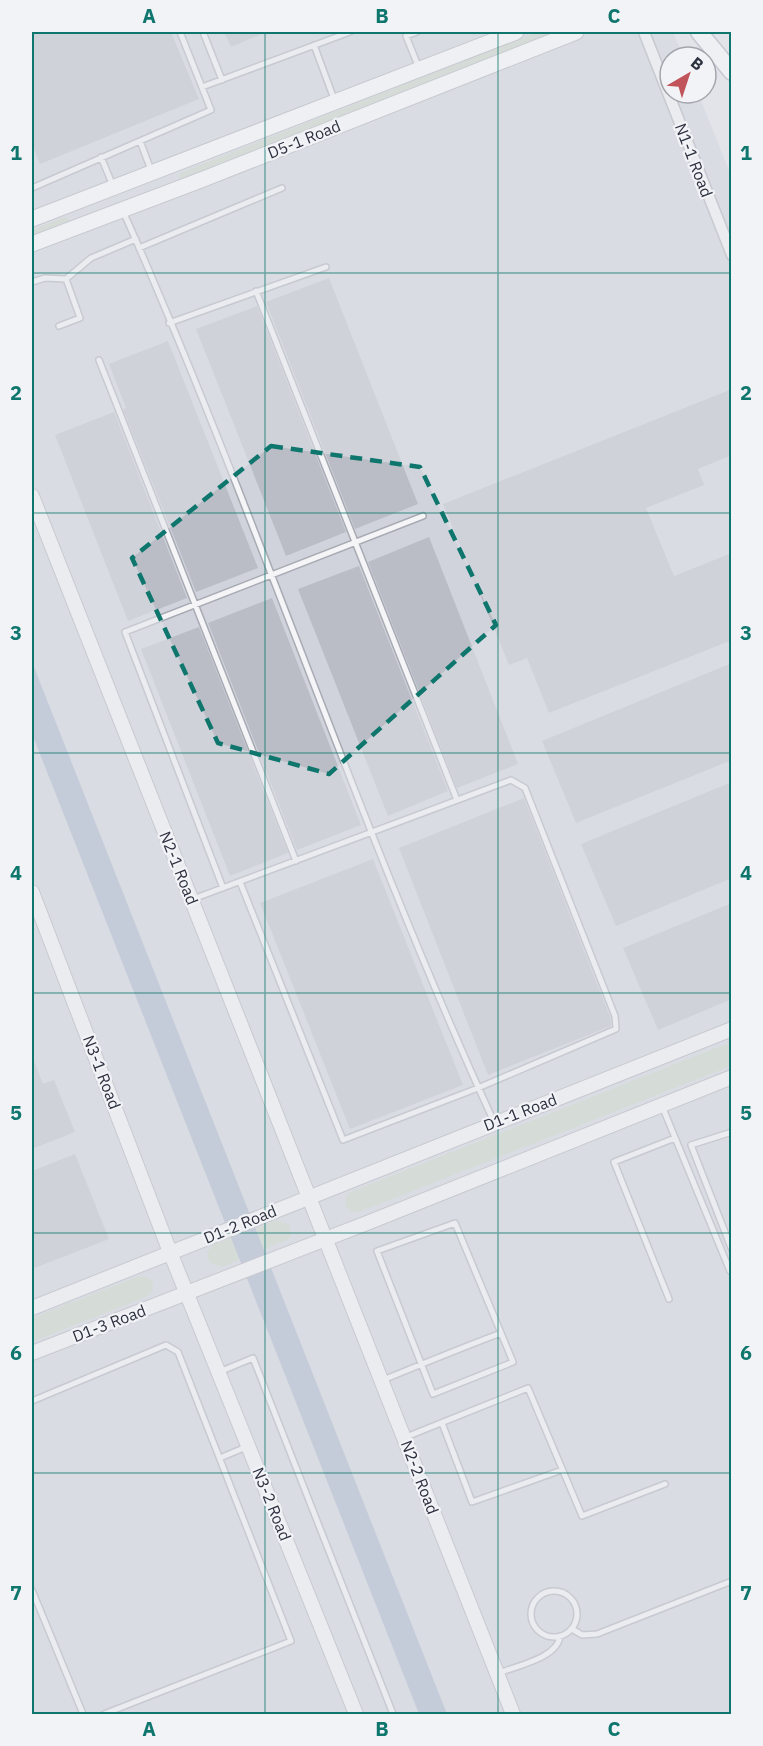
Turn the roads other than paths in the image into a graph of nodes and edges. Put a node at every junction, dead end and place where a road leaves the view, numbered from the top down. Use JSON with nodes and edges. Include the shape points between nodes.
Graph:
{"nodes":[{"id":1,"x":180,"y":32,"type":"edge"},
{"id":2,"x":203,"y":32,"type":"edge"},
{"id":3,"x":350,"y":32,"type":"edge"},
{"id":4,"x":417,"y":32,"type":"edge"},
{"id":5,"x":516,"y":32,"type":"edge"},
{"id":6,"x":576,"y":32,"type":"edge"},
{"id":7,"x":644,"y":32,"type":"edge"},
{"id":8,"x":699,"y":32,"type":"edge"},
{"id":9,"x":314,"y":45,"type":"junction"},
{"id":10,"x":420,"y":69,"type":"junction"},
{"id":11,"x":732,"y":72,"type":"edge"},
{"id":12,"x":222,"y":80,"type":"junction"},
{"id":13,"x":202,"y":87,"type":"junction"},
{"id":14,"x":335,"y":102,"type":"junction"},
{"id":15,"x":140,"y":141,"type":"junction"},
{"id":16,"x":101,"y":157,"type":"junction"},
{"id":17,"x":152,"y":172,"type":"junction"},
{"id":18,"x":132,"y":179,"type":"junction"},
{"id":19,"x":113,"y":186,"type":"junction"},
{"id":20,"x":32,"y":188,"type":"edge"},
{"id":21,"x":282,"y":188,"type":"dead end"},
{"id":22,"x":140,"y":203,"type":"junction"},
{"id":23,"x":122,"y":209,"type":"junction"},
{"id":24,"x":32,"y":219,"type":"edge"},
{"id":25,"x":136,"y":239,"type":"junction"},
{"id":26,"x":32,"y":244,"type":"edge"},
{"id":27,"x":139,"y":248,"type":"junction"},
{"id":28,"x":732,"y":255,"type":"edge"},
{"id":29,"x":326,"y":267,"type":"dead end"},
{"id":30,"x":66,"y":279,"type":"junction"},
{"id":31,"x":32,"y":282,"type":"edge"},
{"id":32,"x":256,"y":291,"type":"junction"},
{"id":33,"x":169,"y":323,"type":"junction"},
{"id":34,"x":59,"y":326,"type":"dead end"},
{"id":35,"x":99,"y":360,"type":"dead end"},
{"id":36,"x":32,"y":496,"type":"edge"},
{"id":37,"x":423,"y":516,"type":"dead end"},
{"id":38,"x":356,"y":543,"type":"junction"},
{"id":39,"x":273,"y":576,"type":"junction"},
{"id":40,"x":196,"y":606,"type":"junction"},
{"id":41,"x":457,"y":800,"type":"junction"},
{"id":42,"x":372,"y":832,"type":"junction"},
{"id":43,"x":296,"y":861,"type":"junction"},
{"id":44,"x":240,"y":882,"type":"junction"},
{"id":45,"x":223,"y":888,"type":"junction"},
{"id":46,"x":32,"y":892,"type":"edge"},
{"id":47,"x":191,"y":900,"type":"junction"},
{"id":48,"x":732,"y":1029,"type":"edge"},
{"id":49,"x":732,"y":1077,"type":"edge"},
{"id":50,"x":478,"y":1088,"type":"junction"},
{"id":51,"x":662,"y":1105,"type":"junction"},
{"id":52,"x":494,"y":1122,"type":"junction"},
{"id":53,"x":732,"y":1132,"type":"edge"},
{"id":54,"x":675,"y":1138,"type":"junction"},
{"id":55,"x":310,"y":1195,"type":"junction"},
{"id":56,"x":326,"y":1239,"type":"junction"},
{"id":57,"x":732,"y":1250,"type":"edge"},
{"id":58,"x":170,"y":1252,"type":"junction"},
{"id":59,"x":730,"y":1271,"type":"dead end"},
{"id":60,"x":186,"y":1293,"type":"junction"},
{"id":61,"x":669,"y":1299,"type":"dead end"},
{"id":62,"x":32,"y":1308,"type":"edge"},
{"id":63,"x":501,"y":1333,"type":"junction"},
{"id":64,"x":32,"y":1353,"type":"edge"},
{"id":65,"x":420,"y":1365,"type":"junction"},
{"id":66,"x":219,"y":1372,"type":"junction"},
{"id":67,"x":382,"y":1380,"type":"junction"},
{"id":68,"x":32,"y":1401,"type":"edge"},
{"id":69,"x":442,"y":1423,"type":"junction"},
{"id":70,"x":405,"y":1438,"type":"junction"},
{"id":71,"x":249,"y":1446,"type":"junction"},
{"id":72,"x":220,"y":1458,"type":"junction"},
{"id":73,"x":562,"y":1470,"type":"junction"},
{"id":74,"x":665,"y":1484,"type":"dead end"},
{"id":75,"x":732,"y":1581,"type":"edge"},
{"id":76,"x":32,"y":1590,"type":"edge"},
{"id":77,"x":572,"y":1629,"type":"junction"},
{"id":78,"x":560,"y":1636,"type":"junction"},
{"id":79,"x":497,"y":1674,"type":"junction"},
{"id":80,"x":83,"y":1714,"type":"edge"},
{"id":81,"x":104,"y":1714,"type":"edge"},
{"id":82,"x":356,"y":1714,"type":"edge"},
{"id":83,"x":393,"y":1714,"type":"edge"},
{"id":84,"x":513,"y":1714,"type":"edge"}],
"edges":[{"from":1,"to":13,"type":"lane"},
{"from":2,"to":12,"type":"lane"},
{"from":3,"to":9,"type":"lane"},
{"from":4,"to":10,"type":"lane","via":[[406,36]]},
{"from":5,"to":10,"type":"main road","name":"D5-1 Road"},
{"from":6,"to":22,"type":"main road","name":"D5-1 Road"},
{"from":7,"to":28,"type":"street","name":"N1-1 Road"},
{"from":8,"to":11,"type":"main road"},
{"from":9,"to":12,"type":"lane"},
{"from":9,"to":14,"type":"lane"},
{"from":10,"to":14,"type":"main road","name":"D5-1 Road"},
{"from":12,"to":13,"type":"lane"},
{"from":13,"to":15,"type":"lane","via":[[211,110]]},
{"from":14,"to":17,"type":"main road","name":"D5-1 Road"},
{"from":15,"to":16,"type":"lane"},
{"from":15,"to":17,"type":"lane"},
{"from":16,"to":19,"type":"lane"},
{"from":16,"to":20,"type":"lane"},
{"from":17,"to":18,"type":"main road","name":"D5-1 Road"},
{"from":18,"to":19,"type":"main road","name":"D5-1 Road"},
{"from":18,"to":22,"type":"main road"},
{"from":19,"to":24,"type":"main road","name":"D5-1 Road"},
{"from":21,"to":27,"type":"lane"},
{"from":22,"to":23,"type":"main road","name":"D5-1 Road"},
{"from":23,"to":25,"type":"lane"},
{"from":23,"to":26,"type":"main road","name":"D5-1 Road"},
{"from":25,"to":27,"type":"lane"},
{"from":25,"to":30,"type":"lane","via":[[91,258]]},
{"from":27,"to":33,"type":"lane"},
{"from":29,"to":32,"type":"lane"},
{"from":30,"to":31,"type":"lane"},
{"from":30,"to":34,"type":"lane","via":[[80,318]]},
{"from":32,"to":33,"type":"lane"},
{"from":32,"to":38,"type":"lane"},
{"from":33,"to":39,"type":"lane"},
{"from":35,"to":40,"type":"lane"},
{"from":36,"to":47,"type":"street","name":"N2-1 Road"},
{"from":37,"to":38,"type":"lane"},
{"from":38,"to":39,"type":"lane"},
{"from":38,"to":41,"type":"lane"},
{"from":39,"to":40,"type":"lane"},
{"from":39,"to":42,"type":"lane"},
{"from":40,"to":43,"type":"lane"},
{"from":40,"to":45,"type":"lane","via":[[125,632]]},
{"from":41,"to":42,"type":"lane"},
{"from":41,"to":50,"type":"lane","via":[[511,780],[525,788],[617,1024],[612,1033]]},
{"from":42,"to":43,"type":"lane"},
{"from":42,"to":50,"type":"lane"},
{"from":43,"to":44,"type":"lane"},
{"from":44,"to":45,"type":"lane"},
{"from":44,"to":50,"type":"lane","via":[[343,1140]]},
{"from":45,"to":47,"type":"lane"},
{"from":46,"to":58,"type":"street","name":"N3-1 Road"},
{"from":47,"to":55,"type":"street","name":"N2-1 Road"},
{"from":48,"to":52,"type":"street","name":"D1-1 Road"},
{"from":49,"to":51,"type":"street"},
{"from":50,"to":52,"type":"lane"},
{"from":51,"to":54,"type":"lane"},
{"from":51,"to":56,"type":"street"},
{"from":52,"to":55,"type":"street","name":"D1-1 Road"},
{"from":53,"to":57,"type":"lane","via":[[691,1145]]},
{"from":54,"to":59,"type":"lane"},
{"from":54,"to":61,"type":"lane","via":[[615,1162]]},
{"from":55,"to":56,"type":"street","name":"N2-1 Road"},
{"from":55,"to":58,"type":"street","name":"D1-2 Road"},
{"from":56,"to":60,"type":"street"},
{"from":56,"to":67,"type":"street","name":"N2-2 Road"},
{"from":58,"to":60,"type":"street","name":"N3-1 Road"},
{"from":58,"to":62,"type":"street"},
{"from":60,"to":64,"type":"street","name":"D1-3 Road"},
{"from":60,"to":66,"type":"street","name":"N3-2 Road"},
{"from":63,"to":65,"type":"lane"},
{"from":63,"to":65,"type":"lane","via":[[513,1362],[433,1394]]},
{"from":63,"to":65,"type":"lane","via":[[455,1222],[377,1251]]},
{"from":65,"to":67,"type":"lane"},
{"from":66,"to":71,"type":"street","name":"N3-2 Road"},
{"from":66,"to":83,"type":"lane","via":[[253,1358]]},
{"from":67,"to":70,"type":"street","name":"N2-2 Road"},
{"from":68,"to":72,"type":"lane","via":[[166,1346],[173,1347]]},
{"from":69,"to":70,"type":"lane"},
{"from":69,"to":73,"type":"lane","via":[[472,1502]]},
{"from":69,"to":73,"type":"lane","via":[[528,1388]]},
{"from":70,"to":79,"type":"street","name":"N2-2 Road"},
{"from":71,"to":72,"type":"lane"},
{"from":71,"to":82,"type":"street","name":"N3-2 Road"},
{"from":72,"to":81,"type":"lane","via":[[291,1641]]},
{"from":73,"to":74,"type":"lane","via":[[582,1516]]},
{"from":75,"to":77,"type":"lane","via":[[597,1634],[582,1635]]},
{"from":76,"to":80,"type":"lane"},
{"from":77,"to":78,"type":"lane"},
{"from":77,"to":78,"type":"lane","via":[[577,1616],[568,1596],[555,1590],[540,1594],[531,1606],[531,1621],[540,1632]]},
{"from":78,"to":79,"type":"lane","via":[[550,1653]]},
{"from":79,"to":84,"type":"street","name":"N2-2 Road"}]}
